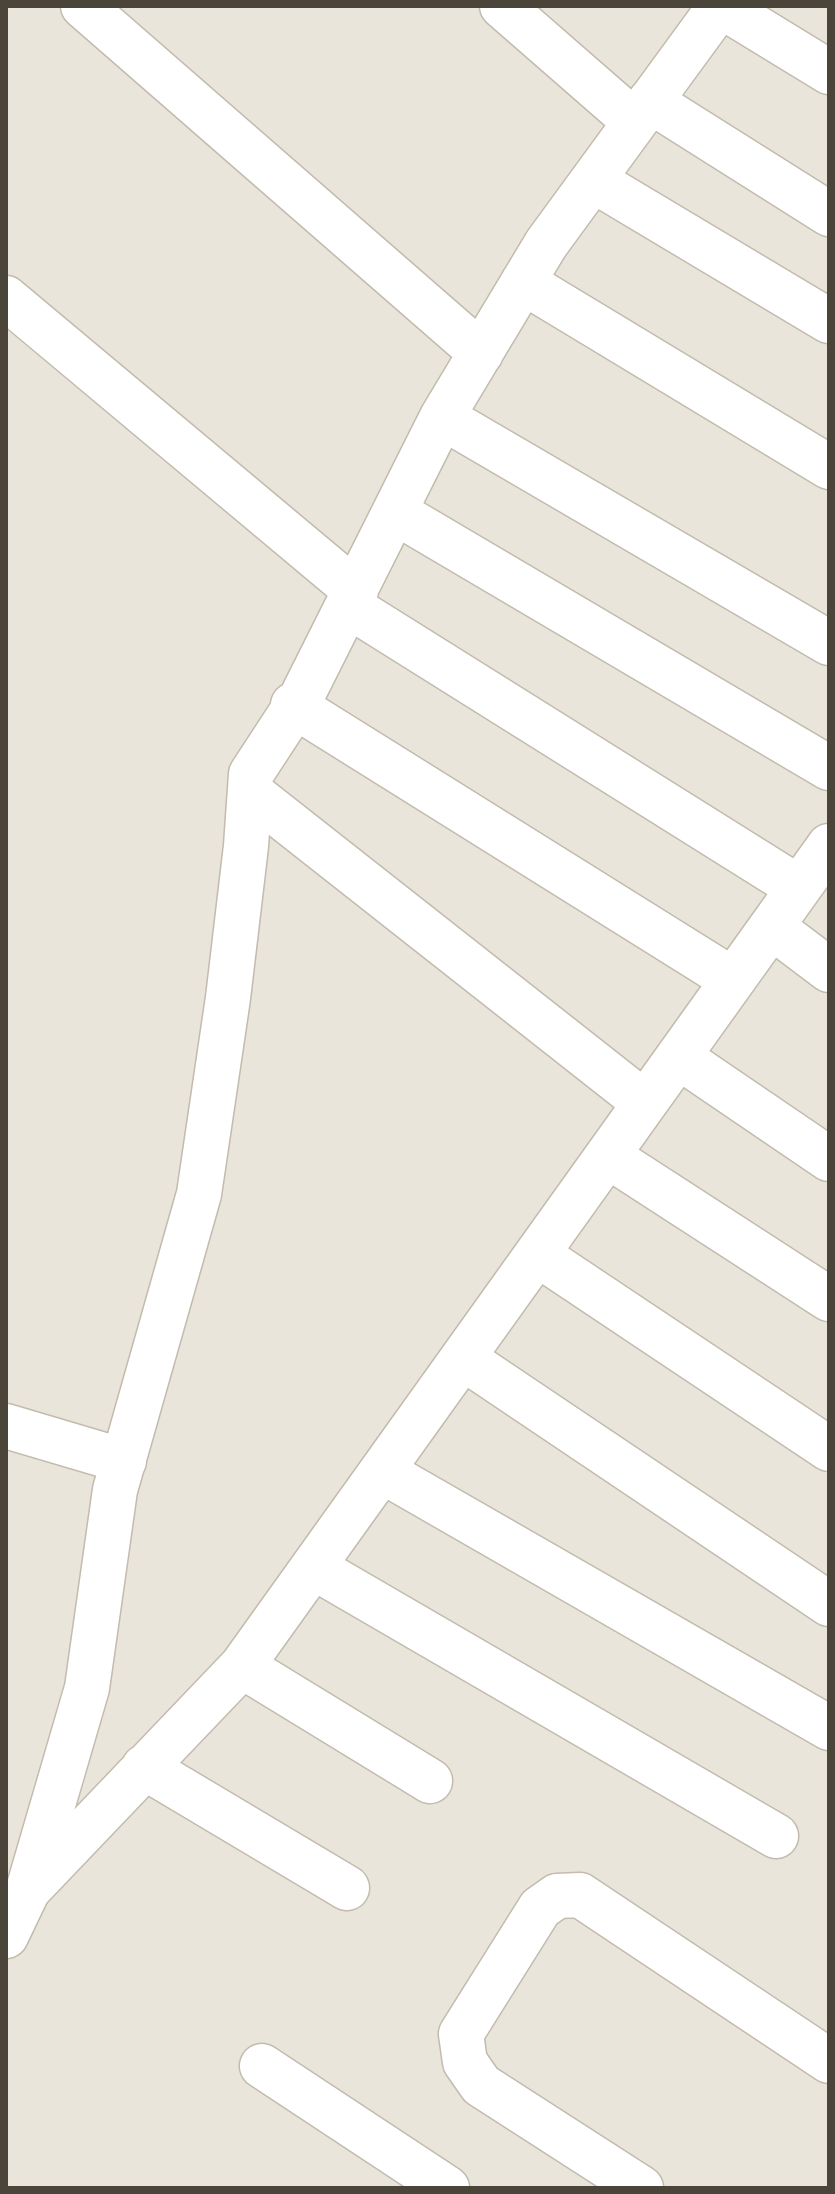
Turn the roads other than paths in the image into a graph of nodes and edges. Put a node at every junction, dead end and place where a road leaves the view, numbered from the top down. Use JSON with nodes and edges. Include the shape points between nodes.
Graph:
{"nodes":[{"id":1,"x":83,"y":6,"type":"edge"},
{"id":2,"x":502,"y":6,"type":"edge"},
{"id":3,"x":720,"y":6,"type":"edge"},
{"id":4,"x":829,"y":72,"type":"edge"},
{"id":5,"x":643,"y":112,"type":"junction"},
{"id":6,"x":593,"y":180,"type":"junction"},
{"id":7,"x":829,"y":214,"type":"edge"},
{"id":8,"x":523,"y":282,"type":"junction"},
{"id":9,"x":6,"y":298,"type":"edge"},
{"id":10,"x":829,"y":321,"type":"edge"},
{"id":11,"x":481,"y":353,"type":"junction"},
{"id":12,"x":442,"y":417,"type":"junction"},
{"id":13,"x":829,"y":467,"type":"edge"},
{"id":14,"x":395,"y":512,"type":"junction"},
{"id":15,"x":352,"y":598,"type":"junction"},
{"id":16,"x":829,"y":643,"type":"edge"},
{"id":17,"x":293,"y":705,"type":"junction"},
{"id":18,"x":829,"y":768,"type":"edge"},
{"id":19,"x":250,"y":792,"type":"junction"},
{"id":20,"x":829,"y":846,"type":"edge"},
{"id":21,"x":799,"y":888,"type":"junction"},
{"id":22,"x":772,"y":927,"type":"junction"},
{"id":23,"x":829,"y":970,"type":"edge"},
{"id":24,"x":733,"y":980,"type":"junction"},
{"id":25,"x":679,"y":1057,"type":"junction"},
{"id":26,"x":645,"y":1103,"type":"junction"},
{"id":27,"x":608,"y":1156,"type":"junction"},
{"id":28,"x":829,"y":1159,"type":"edge"},
{"id":29,"x":537,"y":1254,"type":"junction"},
{"id":30,"x":829,"y":1299,"type":"edge"},
{"id":31,"x":463,"y":1358,"type":"junction"},
{"id":32,"x":6,"y":1426,"type":"edge"},
{"id":33,"x":829,"y":1449,"type":"edge"},
{"id":34,"x":124,"y":1461,"type":"junction"},
{"id":35,"x":382,"y":1471,"type":"junction"},
{"id":36,"x":313,"y":1567,"type":"junction"},
{"id":37,"x":829,"y":1604,"type":"edge"},
{"id":38,"x":242,"y":1666,"type":"junction"},
{"id":39,"x":829,"y":1728,"type":"edge"},
{"id":40,"x":144,"y":1767,"type":"junction"},
{"id":41,"x":430,"y":1781,"type":"dead end"},
{"id":42,"x":776,"y":1836,"type":"dead end"},
{"id":43,"x":347,"y":1888,"type":"dead end"},
{"id":44,"x":28,"y":1890,"type":"junction"},
{"id":45,"x":6,"y":1936,"type":"edge"},
{"id":46,"x":829,"y":2061,"type":"edge"},
{"id":47,"x":262,"y":2066,"type":"dead end"},
{"id":48,"x":447,"y":2188,"type":"edge"},
{"id":49,"x":641,"y":2188,"type":"edge"}],
"edges":[{"from":1,"to":11,"type":"street"},
{"from":2,"to":5,"type":"street"},
{"from":3,"to":4,"type":"street"},
{"from":3,"to":5,"type":"street"},
{"from":5,"to":6,"type":"street"},
{"from":5,"to":7,"type":"street"},
{"from":6,"to":8,"type":"street"},
{"from":6,"to":10,"type":"street"},
{"from":8,"to":11,"type":"street"},
{"from":8,"to":13,"type":"street"},
{"from":9,"to":15,"type":"street"},
{"from":11,"to":12,"type":"street"},
{"from":12,"to":14,"type":"street"},
{"from":12,"to":16,"type":"street"},
{"from":14,"to":15,"type":"street"},
{"from":14,"to":18,"type":"street"},
{"from":15,"to":17,"type":"street"},
{"from":15,"to":21,"type":"street"},
{"from":17,"to":19,"type":"street","via":[[251,774]]},
{"from":17,"to":24,"type":"street"},
{"from":19,"to":26,"type":"street"},
{"from":19,"to":34,"type":"street","via":[[228,998],[199,1194]]},
{"from":20,"to":21,"type":"street"},
{"from":21,"to":22,"type":"street"},
{"from":22,"to":23,"type":"street"},
{"from":22,"to":24,"type":"street"},
{"from":24,"to":25,"type":"street"},
{"from":25,"to":26,"type":"street"},
{"from":25,"to":28,"type":"street"},
{"from":26,"to":27,"type":"street"},
{"from":27,"to":29,"type":"street"},
{"from":27,"to":30,"type":"street"},
{"from":29,"to":31,"type":"street"},
{"from":29,"to":33,"type":"street"},
{"from":31,"to":35,"type":"street"},
{"from":31,"to":37,"type":"street"},
{"from":32,"to":34,"type":"street"},
{"from":34,"to":44,"type":"street","via":[[115,1490],[87,1688]]},
{"from":35,"to":36,"type":"street"},
{"from":35,"to":39,"type":"street"},
{"from":36,"to":38,"type":"street"},
{"from":36,"to":42,"type":"street"},
{"from":38,"to":40,"type":"street"},
{"from":38,"to":41,"type":"street"},
{"from":40,"to":43,"type":"street"},
{"from":40,"to":44,"type":"street"},
{"from":44,"to":45,"type":"street"},
{"from":46,"to":49,"type":"street","via":[[580,1895],[557,1896],[540,1908],[461,2034],[465,2062],[481,2085]]},
{"from":47,"to":48,"type":"street"}]}
